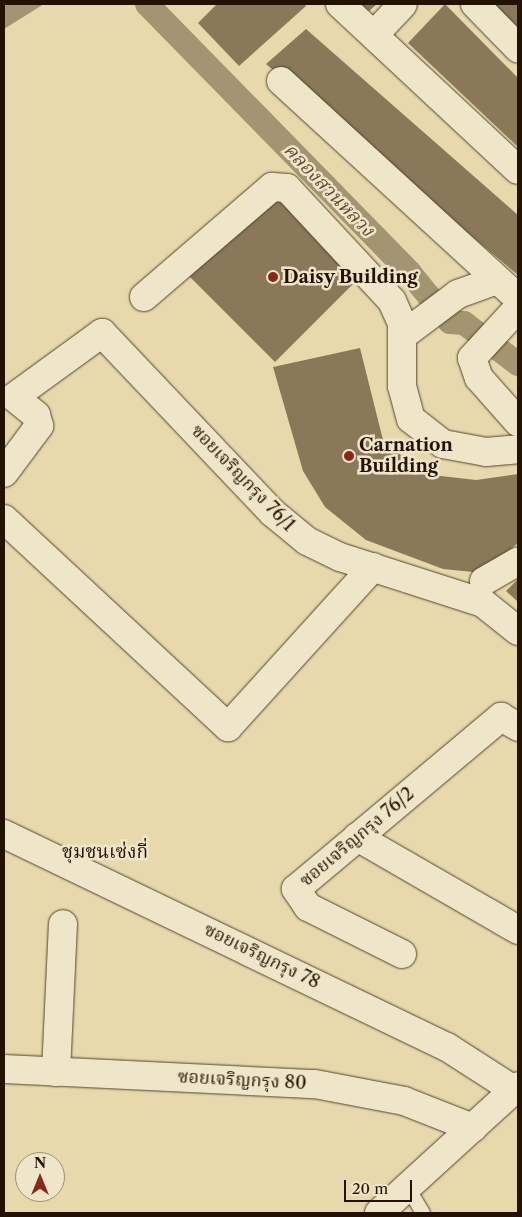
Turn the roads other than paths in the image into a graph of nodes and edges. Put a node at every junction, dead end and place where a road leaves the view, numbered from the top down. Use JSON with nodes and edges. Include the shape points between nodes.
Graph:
{"nodes":[{"id":1,"x":340,"y":4,"type":"edge"},
{"id":2,"x":403,"y":4,"type":"edge"},
{"id":3,"x":475,"y":4,"type":"edge"},
{"id":4,"x":374,"y":35,"type":"junction"},
{"id":5,"x":518,"y":48,"type":"edge"},
{"id":6,"x":280,"y":82,"type":"dead end"},
{"id":7,"x":518,"y":170,"type":"edge"},
{"id":8,"x":498,"y":280,"type":"junction"},
{"id":9,"x":144,"y":297,"type":"dead end"},
{"id":10,"x":518,"y":298,"type":"edge"},
{"id":11,"x":518,"y":308,"type":"edge"},
{"id":12,"x":402,"y":336,"type":"junction"},
{"id":13,"x":518,"y":422,"type":"edge"},
{"id":14,"x":518,"y":450,"type":"edge"},
{"id":15,"x":4,"y":473,"type":"edge"},
{"id":16,"x":4,"y":519,"type":"edge"},
{"id":17,"x":518,"y":561,"type":"edge"},
{"id":18,"x":373,"y":567,"type":"junction"},
{"id":19,"x":484,"y":581,"type":"dead end"},
{"id":20,"x":518,"y":631,"type":"edge"},
{"id":21,"x":518,"y":727,"type":"edge"},
{"id":22,"x":4,"y":834,"type":"edge"},
{"id":23,"x":357,"y":837,"type":"junction"},
{"id":24,"x":63,"y":924,"type":"dead end"},
{"id":25,"x":518,"y":930,"type":"edge"},
{"id":26,"x":402,"y":954,"type":"dead end"},
{"id":27,"x":4,"y":1069,"type":"edge"},
{"id":28,"x":56,"y":1072,"type":"junction"},
{"id":29,"x":516,"y":1088,"type":"edge"},
{"id":30,"x":473,"y":1128,"type":"junction"},
{"id":31,"x":408,"y":1188,"type":"junction"},
{"id":32,"x":379,"y":1213,"type":"edge"},
{"id":33,"x":423,"y":1213,"type":"edge"}],
"edges":[{"from":1,"to":4,"type":"street"},
{"from":2,"to":4,"type":"street"},
{"from":3,"to":5,"type":"street"},
{"from":4,"to":7,"type":"street"},
{"from":6,"to":8,"type":"street"},
{"from":8,"to":10,"type":"street"},
{"from":8,"to":12,"type":"street","via":[[458,294]]},
{"from":9,"to":12,"type":"street","via":[[272,187],[287,188],[392,301]]},
{"from":11,"to":13,"type":"street","via":[[477,350],[473,367]]},
{"from":12,"to":14,"type":"street","via":[[402,386],[411,419],[443,444],[486,452]]},
{"from":15,"to":18,"type":"street","name":"ซอยเจริญกรุง 76/1","via":[[39,426],[36,415],[14,397],[102,333],[291,529],[323,551]]},
{"from":16,"to":18,"type":"street","via":[[228,727]]},
{"from":17,"to":19,"type":"street"},
{"from":18,"to":20,"type":"street","name":"ซอยเจริญกรุง 76/1","via":[[483,603]]},
{"from":21,"to":23,"type":"street","name":"ซอยเจริญกรุง 76/2","via":[[501,717]]},
{"from":22,"to":29,"type":"street","name":"ซอยเจริญกรุง 78","via":[[447,1047]]},
{"from":23,"to":25,"type":"street"},
{"from":23,"to":26,"type":"street","name":"ซอยเจริญกรุง 76/2","via":[[306,878],[296,889],[296,895],[308,906]]},
{"from":24,"to":28,"type":"street"},
{"from":27,"to":28,"type":"street","name":"ซอยเจริญกรุง 80"},
{"from":28,"to":30,"type":"street","name":"ซอยเจริญกรุง 80","via":[[315,1084],[404,1101]]},
{"from":29,"to":30,"type":"street"},
{"from":30,"to":31,"type":"street"},
{"from":31,"to":32,"type":"street"},
{"from":31,"to":33,"type":"lane"}]}
